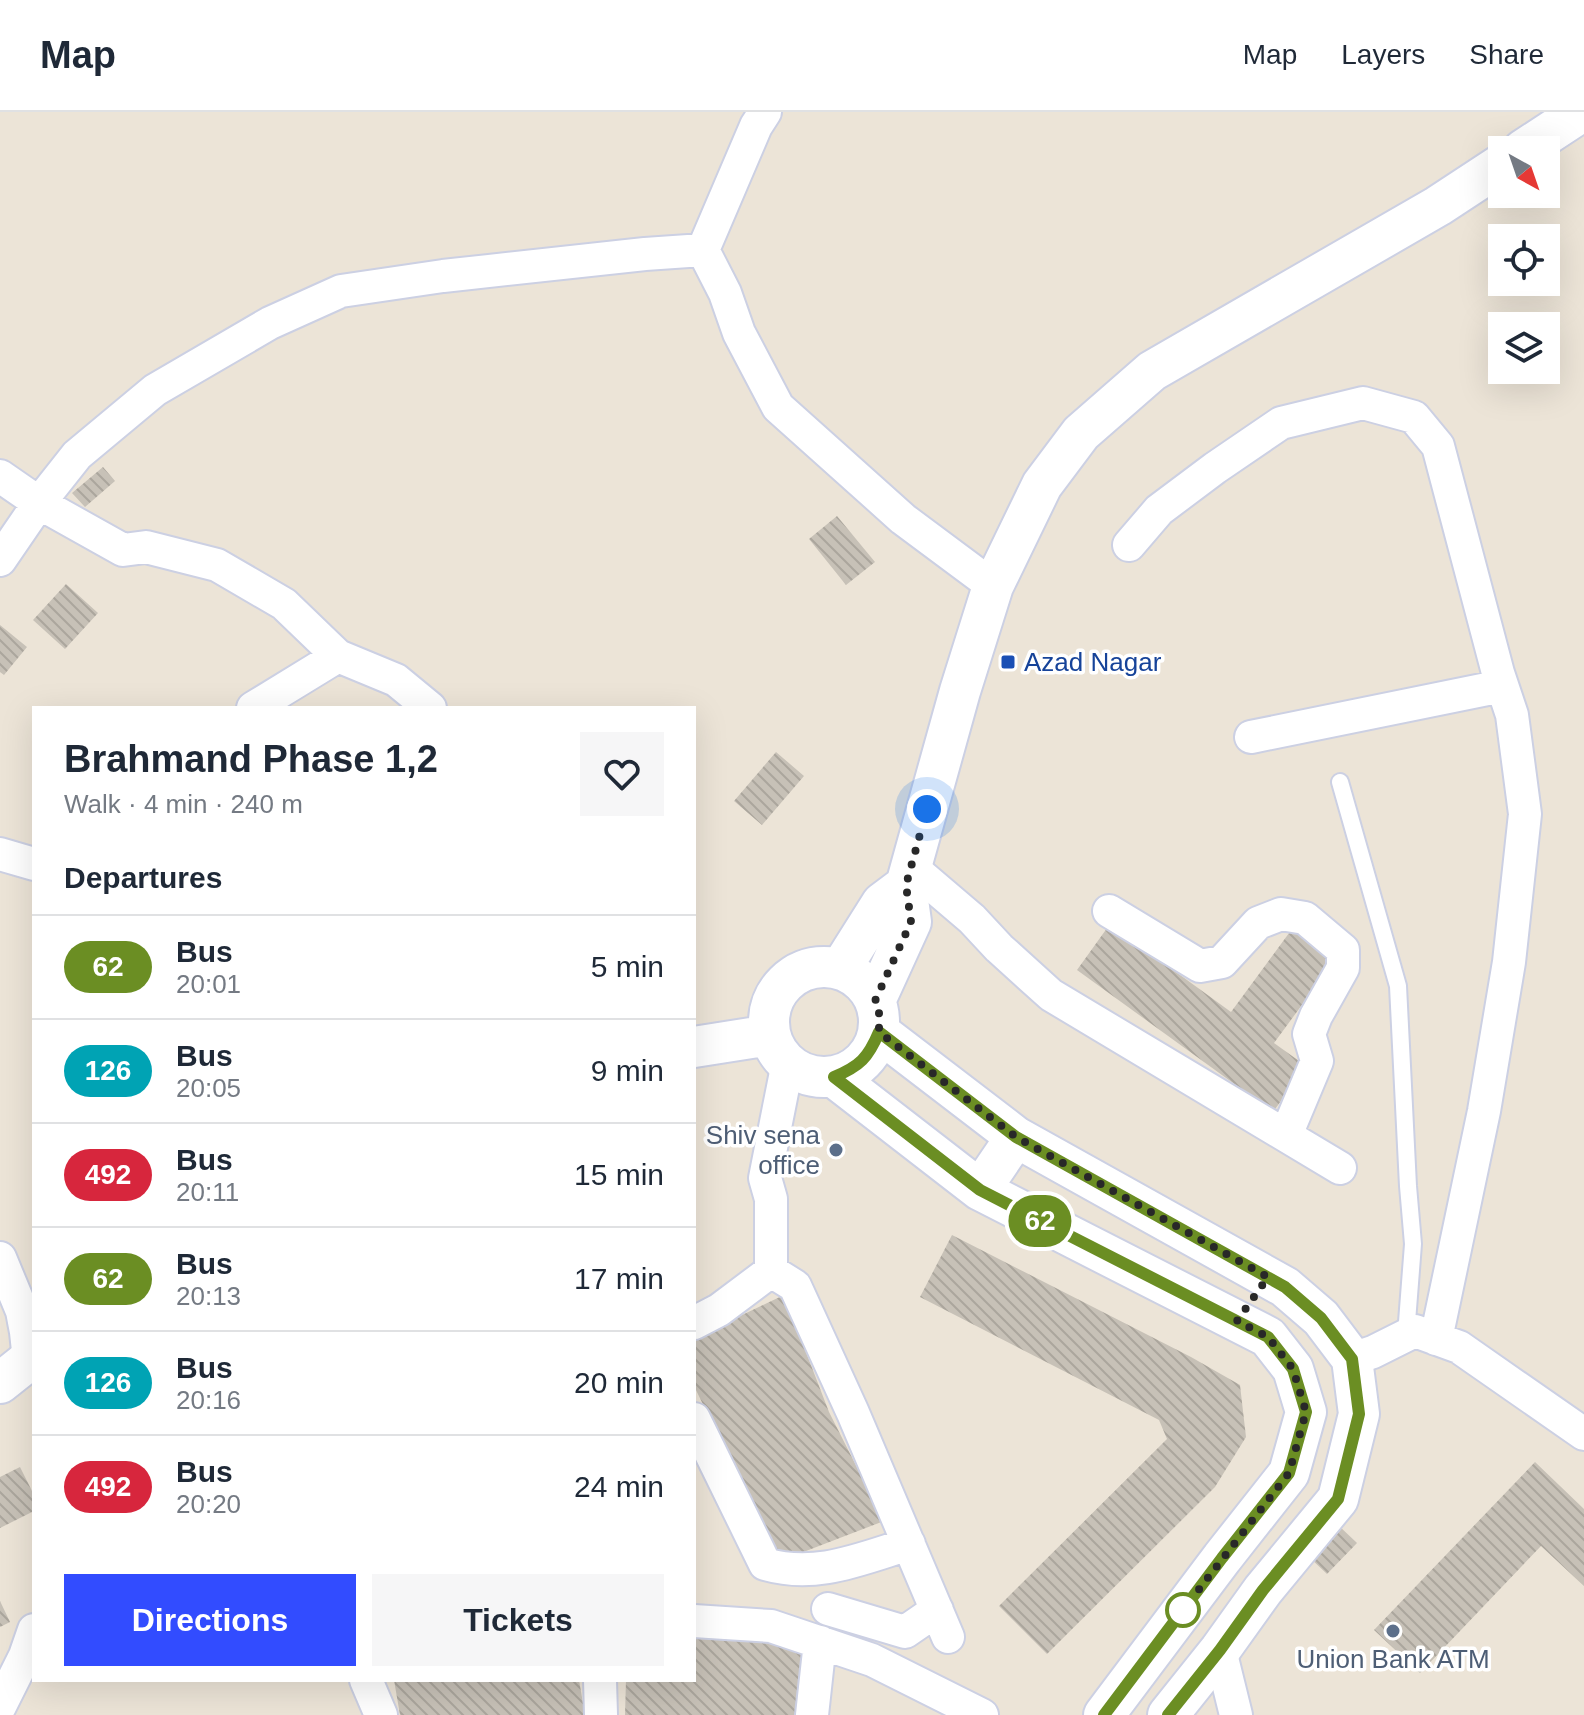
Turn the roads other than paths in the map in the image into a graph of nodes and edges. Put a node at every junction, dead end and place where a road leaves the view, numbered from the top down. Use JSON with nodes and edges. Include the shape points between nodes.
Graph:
{"nodes":[{"id":1,"x":765,"y":112,"type":"edge"},
{"id":2,"x":1581,"y":112,"type":"edge"},
{"id":3,"x":1544,"y":136,"type":"edge"},
{"id":4,"x":1488,"y":173,"type":"edge"},
{"id":5,"x":703,"y":250,"type":"junction"},
{"id":6,"x":0,"y":476,"type":"edge"},
{"id":7,"x":39,"y":503,"type":"junction"},
{"id":8,"x":1129,"y":545,"type":"dead end"},
{"id":9,"x":0,"y":560,"type":"edge"},
{"id":10,"x":993,"y":586,"type":"junction"},
{"id":11,"x":338,"y":656,"type":"junction"},
{"id":12,"x":1502,"y":686,"type":"junction"},
{"id":13,"x":256,"y":706,"type":"edge"},
{"id":14,"x":428,"y":706,"type":"edge"},
{"id":15,"x":1251,"y":737,"type":"dead end"},
{"id":16,"x":1340,"y":782,"type":"dead end"},
{"id":17,"x":0,"y":854,"type":"edge"},
{"id":18,"x":32,"y":863,"type":"edge"},
{"id":19,"x":908,"y":876,"type":"junction"},
{"id":20,"x":1109,"y":911,"type":"dead end"},
{"id":21,"x":841,"y":968,"type":"junction"},
{"id":22,"x":877,"y":1016,"type":"junction"},
{"id":23,"x":696,"y":1046,"type":"edge"},
{"id":24,"x":800,"y":1062,"type":"junction"},
{"id":25,"x":1286,"y":1135,"type":"junction"},
{"id":26,"x":1016,"y":1137,"type":"junction"},
{"id":27,"x":1340,"y":1168,"type":"dead end"},
{"id":28,"x":980,"y":1190,"type":"junction"},
{"id":29,"x":0,"y":1258,"type":"edge"},
{"id":30,"x":771,"y":1271,"type":"junction"},
{"id":31,"x":1268,"y":1277,"type":"junction"},
{"id":32,"x":1237,"y":1321,"type":"junction"},
{"id":33,"x":696,"y":1322,"type":"edge"},
{"id":34,"x":1426,"y":1335,"type":"junction"},
{"id":35,"x":1352,"y":1359,"type":"junction"},
{"id":36,"x":21,"y":1366,"type":"edge"},
{"id":37,"x":696,"y":1423,"type":"edge"},
{"id":38,"x":1584,"y":1434,"type":"edge"},
{"id":39,"x":909,"y":1544,"type":"junction"},
{"id":40,"x":1222,"y":1558,"type":"junction"},
{"id":41,"x":1263,"y":1590,"type":"junction"},
{"id":42,"x":828,"y":1609,"type":"dead end"},
{"id":43,"x":696,"y":1621,"type":"edge"},
{"id":44,"x":32,"y":1636,"type":"edge"},
{"id":45,"x":820,"y":1642,"type":"junction"},
{"id":46,"x":1220,"y":1650,"type":"junction"},
{"id":47,"x":367,"y":1682,"type":"edge"},
{"id":48,"x":600,"y":1682,"type":"edge"},
{"id":49,"x":0,"y":1706,"type":"edge"},
{"id":50,"x":381,"y":1715,"type":"edge"},
{"id":51,"x":601,"y":1715,"type":"edge"},
{"id":52,"x":812,"y":1715,"type":"edge"},
{"id":53,"x":982,"y":1715,"type":"edge"},
{"id":54,"x":1104,"y":1715,"type":"edge"},
{"id":55,"x":1168,"y":1715,"type":"edge"},
{"id":56,"x":1236,"y":1715,"type":"edge"}],
"edges":[{"from":1,"to":5,"type":"street"},
{"from":2,"to":3,"type":"street"},
{"from":4,"to":10,"type":"street","via":[[1152,371],[1081,433],[1042,485]]},
{"from":5,"to":7,"type":"street","via":[[341,291],[270,323],[155,390],[77,455]]},
{"from":5,"to":10,"type":"street","via":[[778,407],[903,519]]},
{"from":6,"to":7,"type":"street"},
{"from":7,"to":9,"type":"street"},
{"from":7,"to":11,"type":"street","via":[[123,550],[146,547],[217,565],[284,604]]},
{"from":8,"to":12,"type":"street","via":[[1159,510],[1281,423],[1363,403],[1414,417],[1438,446]]},
{"from":10,"to":19,"type":"street"},
{"from":11,"to":13,"type":"street"},
{"from":11,"to":14,"type":"street","via":[[396,680]]},
{"from":12,"to":15,"type":"street"},
{"from":12,"to":34,"type":"street","via":[[1512,715],[1525,814],[1509,962],[1484,1111]]},
{"from":16,"to":34,"type":"lane","via":[[1398,986],[1413,1244],[1407,1322]]},
{"from":17,"to":18,"type":"street"},
{"from":19,"to":21,"type":"street","via":[[882,903]]},
{"from":19,"to":22,"type":"street","via":[[911,922]]},
{"from":19,"to":25,"type":"street","via":[[972,919],[1051,995]]},
{"from":20,"to":25,"type":"street","via":[[1200,966],[1222,962],[1258,923],[1281,914],[1305,918],[1343,950],[1343,968],[1309,1034],[1317,1061]]},
{"from":21,"to":22,"type":"street","via":[[873,995]]},
{"from":21,"to":24,"type":"street","via":[[817,966],[795,974],[778,990],[769,1011]]},
{"from":22,"to":24,"type":"street","via":[[870,1053],[855,1068]]},
{"from":22,"to":26,"type":"street"},
{"from":23,"to":24,"type":"street"},
{"from":24,"to":28,"type":"street"},
{"from":24,"to":30,"type":"street","via":[[784,1184],[771,1199]]},
{"from":25,"to":27,"type":"street"},
{"from":26,"to":28,"type":"street"},
{"from":26,"to":31,"type":"street"},
{"from":28,"to":32,"type":"street"},
{"from":29,"to":36,"type":"street","via":[[22,1311],[26,1332]]},
{"from":30,"to":33,"type":"street"},
{"from":30,"to":39,"type":"street","via":[[795,1286]]},
{"from":31,"to":32,"type":"street"},
{"from":31,"to":35,"type":"street","via":[[1321,1318]]},
{"from":32,"to":40,"type":"street","via":[[1268,1337],[1293,1369],[1306,1412],[1289,1473]]},
{"from":34,"to":35,"type":"street"},
{"from":34,"to":38,"type":"street","via":[[1459,1347]]},
{"from":35,"to":41,"type":"street","via":[[1359,1414],[1338,1499]]},
{"from":37,"to":39,"type":"street","via":[[765,1564],[786,1570],[835,1567]]},
{"from":39,"to":42,"type":"street","via":[[942,1623],[905,1632]]},
{"from":40,"to":41,"type":"street"},
{"from":40,"to":54,"type":"street"},
{"from":41,"to":46,"type":"street"},
{"from":43,"to":45,"type":"street","via":[[771,1626]]},
{"from":44,"to":49,"type":"street"},
{"from":45,"to":52,"type":"street"},
{"from":45,"to":53,"type":"street","via":[[872,1660]]},
{"from":46,"to":55,"type":"street"},
{"from":46,"to":56,"type":"street"},
{"from":47,"to":50,"type":"street"},
{"from":48,"to":51,"type":"street"}]}
